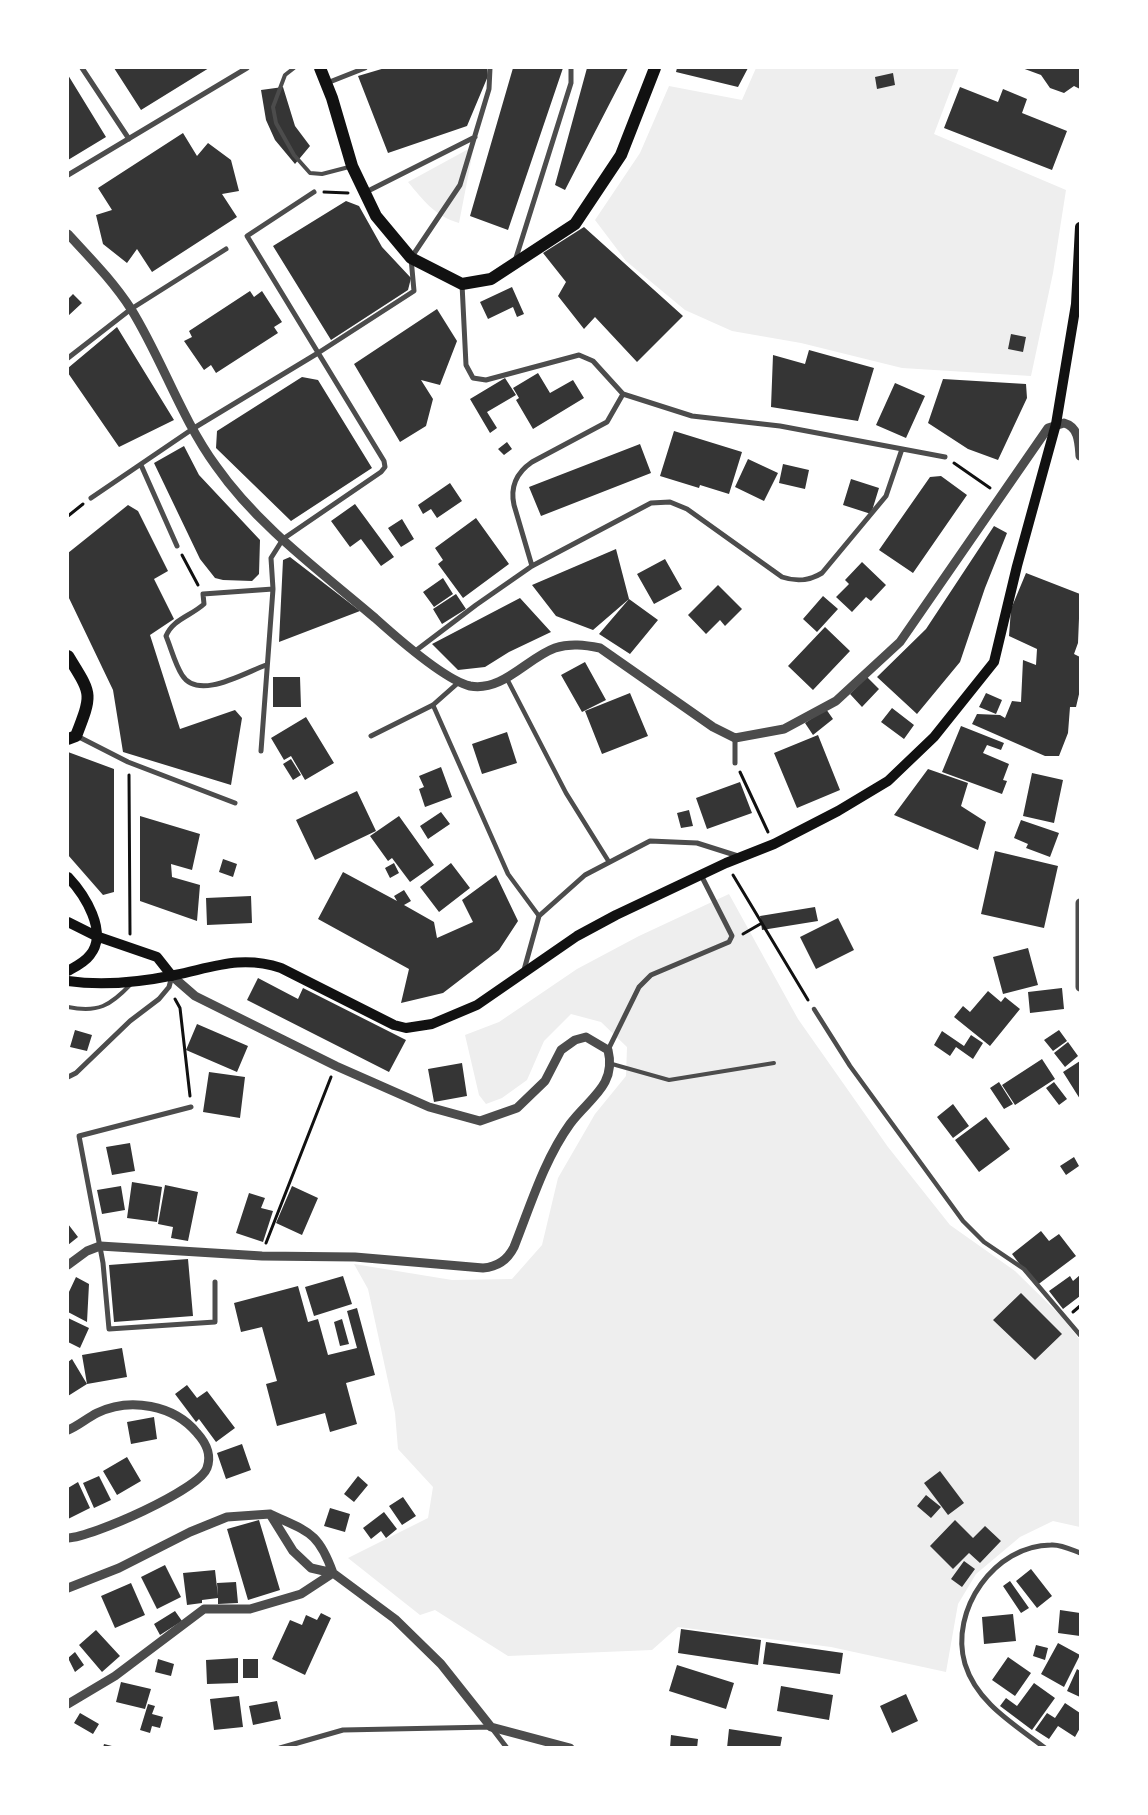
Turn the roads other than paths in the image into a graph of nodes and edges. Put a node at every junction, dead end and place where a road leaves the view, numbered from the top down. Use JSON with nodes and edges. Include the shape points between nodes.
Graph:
{"nodes":[{"id":1,"x":82,"y":68,"type":"edge"},
{"id":2,"x":247,"y":68,"type":"edge"},
{"id":3,"x":294,"y":68,"type":"edge"},
{"id":4,"x":320,"y":68,"type":"edge"},
{"id":5,"x":365,"y":68,"type":"edge"},
{"id":6,"x":490,"y":68,"type":"edge"},
{"id":7,"x":571,"y":68,"type":"edge"},
{"id":8,"x":655,"y":68,"type":"edge"},
{"id":9,"x":327,"y":83,"type":"junction"},
{"id":10,"x":475,"y":137,"type":"junction"},
{"id":11,"x":129,"y":139,"type":"junction"},
{"id":12,"x":352,"y":166,"type":"junction"},
{"id":13,"x":68,"y":175,"type":"edge"},
{"id":14,"x":314,"y":192,"type":"road end"},
{"id":15,"x":363,"y":194,"type":"junction"},
{"id":16,"x":1080,"y":227,"type":"edge"},
{"id":17,"x":68,"y":234,"type":"edge"},
{"id":18,"x":226,"y":249,"type":"dead end"},
{"id":19,"x":411,"y":258,"type":"junction"},
{"id":20,"x":514,"y":266,"type":"junction"},
{"id":21,"x":462,"y":284,"type":"junction"},
{"id":22,"x":131,"y":309,"type":"junction"},
{"id":23,"x":318,"y":353,"type":"junction"},
{"id":24,"x":68,"y":358,"type":"edge"},
{"id":25,"x":623,"y":394,"type":"junction"},
{"id":26,"x":1056,"y":424,"type":"junction"},
{"id":27,"x":194,"y":428,"type":"junction"},
{"id":28,"x":902,"y":450,"type":"junction"},
{"id":29,"x":1080,"y":456,"type":"edge"},
{"id":30,"x":945,"y":457,"type":"road end"},
{"id":31,"x":141,"y":465,"type":"junction"},
{"id":32,"x":91,"y":498,"type":"road end"},
{"id":33,"x":283,"y":540,"type":"junction"},
{"id":34,"x":177,"y":546,"type":"road end"},
{"id":35,"x":532,"y":566,"type":"junction"},
{"id":36,"x":273,"y":589,"type":"junction"},
{"id":37,"x":414,"y":652,"type":"junction"},
{"id":38,"x":68,"y":656,"type":"edge"},
{"id":39,"x":266,"y":665,"type":"junction"},
{"id":40,"x":506,"y":677,"type":"junction"},
{"id":41,"x":460,"y":682,"type":"junction"},
{"id":42,"x":433,"y":705,"type":"junction"},
{"id":43,"x":371,"y":736,"type":"dead end"},
{"id":44,"x":72,"y":738,"type":"edge"},
{"id":45,"x":735,"y":738,"type":"junction"},
{"id":46,"x":261,"y":751,"type":"dead end"},
{"id":47,"x":735,"y":762,"type":"road end"},
{"id":48,"x":235,"y":803,"type":"dead end"},
{"id":49,"x":741,"y":857,"type":"junction"},
{"id":50,"x":609,"y":862,"type":"junction"},
{"id":51,"x":701,"y":875,"type":"junction"},
{"id":52,"x":68,"y":877,"type":"edge"},
{"id":53,"x":1080,"y":902,"type":"edge"},
{"id":54,"x":539,"y":916,"type":"junction"},
{"id":55,"x":68,"y":922,"type":"edge"},
{"id":56,"x":96,"y":936,"type":"junction"},
{"id":57,"x":68,"y":971,"type":"edge"},
{"id":58,"x":524,"y":973,"type":"junction"},
{"id":59,"x":172,"y":976,"type":"junction"},
{"id":60,"x":68,"y":981,"type":"edge"},
{"id":61,"x":133,"y":982,"type":"junction"},
{"id":62,"x":1080,"y":987,"type":"edge"},
{"id":63,"x":68,"y":1007,"type":"edge"},
{"id":64,"x":814,"y":1009,"type":"road end"},
{"id":65,"x":608,"y":1050,"type":"junction"},
{"id":66,"x":774,"y":1063,"type":"dead end"},
{"id":67,"x":612,"y":1064,"type":"junction"},
{"id":68,"x":68,"y":1077,"type":"edge"},
{"id":69,"x":191,"y":1107,"type":"road end"},
{"id":70,"x":100,"y":1246,"type":"junction"},
{"id":71,"x":68,"y":1265,"type":"edge"},
{"id":72,"x":215,"y":1282,"type":"dead end"},
{"id":73,"x":1080,"y":1335,"type":"edge"},
{"id":74,"x":68,"y":1430,"type":"edge"},
{"id":75,"x":270,"y":1514,"type":"junction"},
{"id":76,"x":68,"y":1538,"type":"edge"},
{"id":77,"x":1080,"y":1553,"type":"edge"},
{"id":78,"x":333,"y":1573,"type":"junction"},
{"id":79,"x":68,"y":1588,"type":"edge"},
{"id":80,"x":68,"y":1704,"type":"edge"},
{"id":81,"x":491,"y":1727,"type":"junction"},
{"id":82,"x":280,"y":1748,"type":"edge"},
{"id":83,"x":507,"y":1748,"type":"edge"},
{"id":84,"x":570,"y":1748,"type":"edge"},
{"id":85,"x":1045,"y":1748,"type":"edge"}],
"edges":[{"from":1,"to":11,"type":"street"},
{"from":2,"to":11,"type":"street"},
{"from":3,"to":12,"type":"lane","via":[[285,75],[273,107],[276,122],[294,155],[310,173],[322,174]]},
{"from":4,"to":9,"type":"main road"},
{"from":5,"to":9,"type":"street"},
{"from":6,"to":10,"type":"street","via":[[489,89]]},
{"from":7,"to":20,"type":"street","via":[[570,83]]},
{"from":8,"to":20,"type":"main road","via":[[621,154],[575,224]]},
{"from":9,"to":12,"type":"main road"},
{"from":10,"to":15,"type":"street"},
{"from":10,"to":19,"type":"street","via":[[460,184]]},
{"from":11,"to":13,"type":"street"},
{"from":12,"to":15,"type":"main road"},
{"from":14,"to":23,"type":"street","via":[[246,236]]},
{"from":15,"to":19,"type":"main road","via":[[391,237]]},
{"from":16,"to":26,"type":"main road","via":[[1076,304]]},
{"from":17,"to":22,"type":"street"},
{"from":18,"to":22,"type":"street"},
{"from":19,"to":21,"type":"main road"},
{"from":19,"to":23,"type":"street","via":[[414,290]]},
{"from":20,"to":21,"type":"main road","via":[[491,279]]},
{"from":21,"to":25,"type":"street","via":[[466,365],[473,378],[486,380],[578,355],[593,362]]},
{"from":22,"to":24,"type":"street"},
{"from":22,"to":27,"type":"street"},
{"from":23,"to":27,"type":"street"},
{"from":23,"to":33,"type":"street","via":[[386,467]]},
{"from":25,"to":28,"type":"street","via":[[692,416],[780,426]]},
{"from":25,"to":35,"type":"street","via":[[607,422],[532,462],[515,480],[512,497]]},
{"from":26,"to":29,"type":"street","via":[[1069,424],[1076,431]]},
{"from":26,"to":45,"type":"street","via":[[1044,432],[900,642],[836,701],[784,729]]},
{"from":26,"to":49,"type":"main road","via":[[1016,566],[994,662],[934,737],[888,781],[838,811]]},
{"from":27,"to":31,"type":"street"},
{"from":27,"to":33,"type":"street","via":[[236,494]]},
{"from":28,"to":30,"type":"street"},
{"from":28,"to":35,"type":"street","via":[[886,496],[822,572],[807,580],[782,577],[688,509],[660,502],[642,506]]},
{"from":31,"to":32,"type":"street"},
{"from":31,"to":34,"type":"street"},
{"from":33,"to":36,"type":"street","via":[[271,558]]},
{"from":33,"to":37,"type":"street"},
{"from":35,"to":37,"type":"street"},
{"from":36,"to":39,"type":"street"},
{"from":36,"to":39,"type":"street","via":[[203,594],[204,604],[194,614],[170,626],[166,636],[182,675],[197,687],[208,687]]},
{"from":37,"to":41,"type":"street"},
{"from":38,"to":44,"type":"main road","via":[[89,694],[87,708]]},
{"from":39,"to":46,"type":"street"},
{"from":40,"to":41,"type":"street","via":[[488,686]]},
{"from":40,"to":45,"type":"street","via":[[556,648],[571,645],[600,648],[713,727]]},
{"from":40,"to":50,"type":"street","via":[[566,793]]},
{"from":41,"to":42,"type":"street"},
{"from":42,"to":43,"type":"street"},
{"from":42,"to":54,"type":"street","via":[[508,874]]},
{"from":44,"to":48,"type":"street"},
{"from":45,"to":47,"type":"street"},
{"from":49,"to":50,"type":"street","via":[[697,843],[650,841]]},
{"from":49,"to":51,"type":"main road"},
{"from":50,"to":54,"type":"street","via":[[585,875]]},
{"from":51,"to":58,"type":"main road","via":[[577,936]]},
{"from":51,"to":65,"type":"street","via":[[732,936],[729,942],[651,975],[639,988]]},
{"from":52,"to":56,"type":"main road","via":[[86,898]]},
{"from":53,"to":62,"type":"street"},
{"from":54,"to":58,"type":"street"},
{"from":55,"to":56,"type":"main road"},
{"from":56,"to":57,"type":"main road","via":[[90,955]]},
{"from":56,"to":59,"type":"main road","via":[[157,957]]},
{"from":58,"to":59,"type":"main road","via":[[477,1005],[432,1024],[406,1028],[381,1021],[281,968],[263,962],[235,962]]},
{"from":59,"to":61,"type":"main road"},
{"from":59,"to":65,"type":"street","via":[[195,996],[336,1066],[429,1107],[480,1121],[517,1108],[544,1081],[561,1050],[575,1040],[586,1037]]},
{"from":59,"to":68,"type":"street","via":[[169,987],[159,1000],[130,1021],[76,1074]]},
{"from":60,"to":61,"type":"main road","via":[[87,984]]},
{"from":61,"to":63,"type":"lane","via":[[114,1002],[87,1011]]},
{"from":64,"to":73,"type":"street","via":[[856,1074],[963,1221],[984,1242],[1024,1269]]},
{"from":65,"to":67,"type":"street"},
{"from":66,"to":67,"type":"lane","via":[[669,1080]]},
{"from":67,"to":70,"type":"street","via":[[604,1086],[570,1124],[555,1149],[514,1247],[502,1263],[483,1268],[355,1257],[262,1256]]},
{"from":69,"to":70,"type":"street","via":[[79,1136]]},
{"from":70,"to":71,"type":"street"},
{"from":70,"to":72,"type":"street","via":[[109,1329],[215,1322]]},
{"from":74,"to":76,"type":"street","via":[[116,1407],[135,1404],[167,1410],[191,1425],[204,1441],[209,1460],[205,1473],[188,1488],[110,1525]]},
{"from":75,"to":78,"type":"street","via":[[293,1551],[311,1568]]},
{"from":75,"to":78,"type":"street","via":[[316,1538]]},
{"from":75,"to":79,"type":"street","via":[[220,1520],[119,1568]]},
{"from":77,"to":85,"type":"street","via":[[1053,1544],[1032,1547],[1013,1555],[979,1585],[967,1611],[962,1641],[966,1664],[984,1700]]},
{"from":78,"to":80,"type":"street","via":[[301,1594],[250,1609],[204,1609],[115,1676]]},
{"from":78,"to":81,"type":"street","via":[[394,1619],[441,1664]]},
{"from":81,"to":82,"type":"street","via":[[344,1730]]},
{"from":81,"to":83,"type":"street"},
{"from":81,"to":84,"type":"street"}]}
